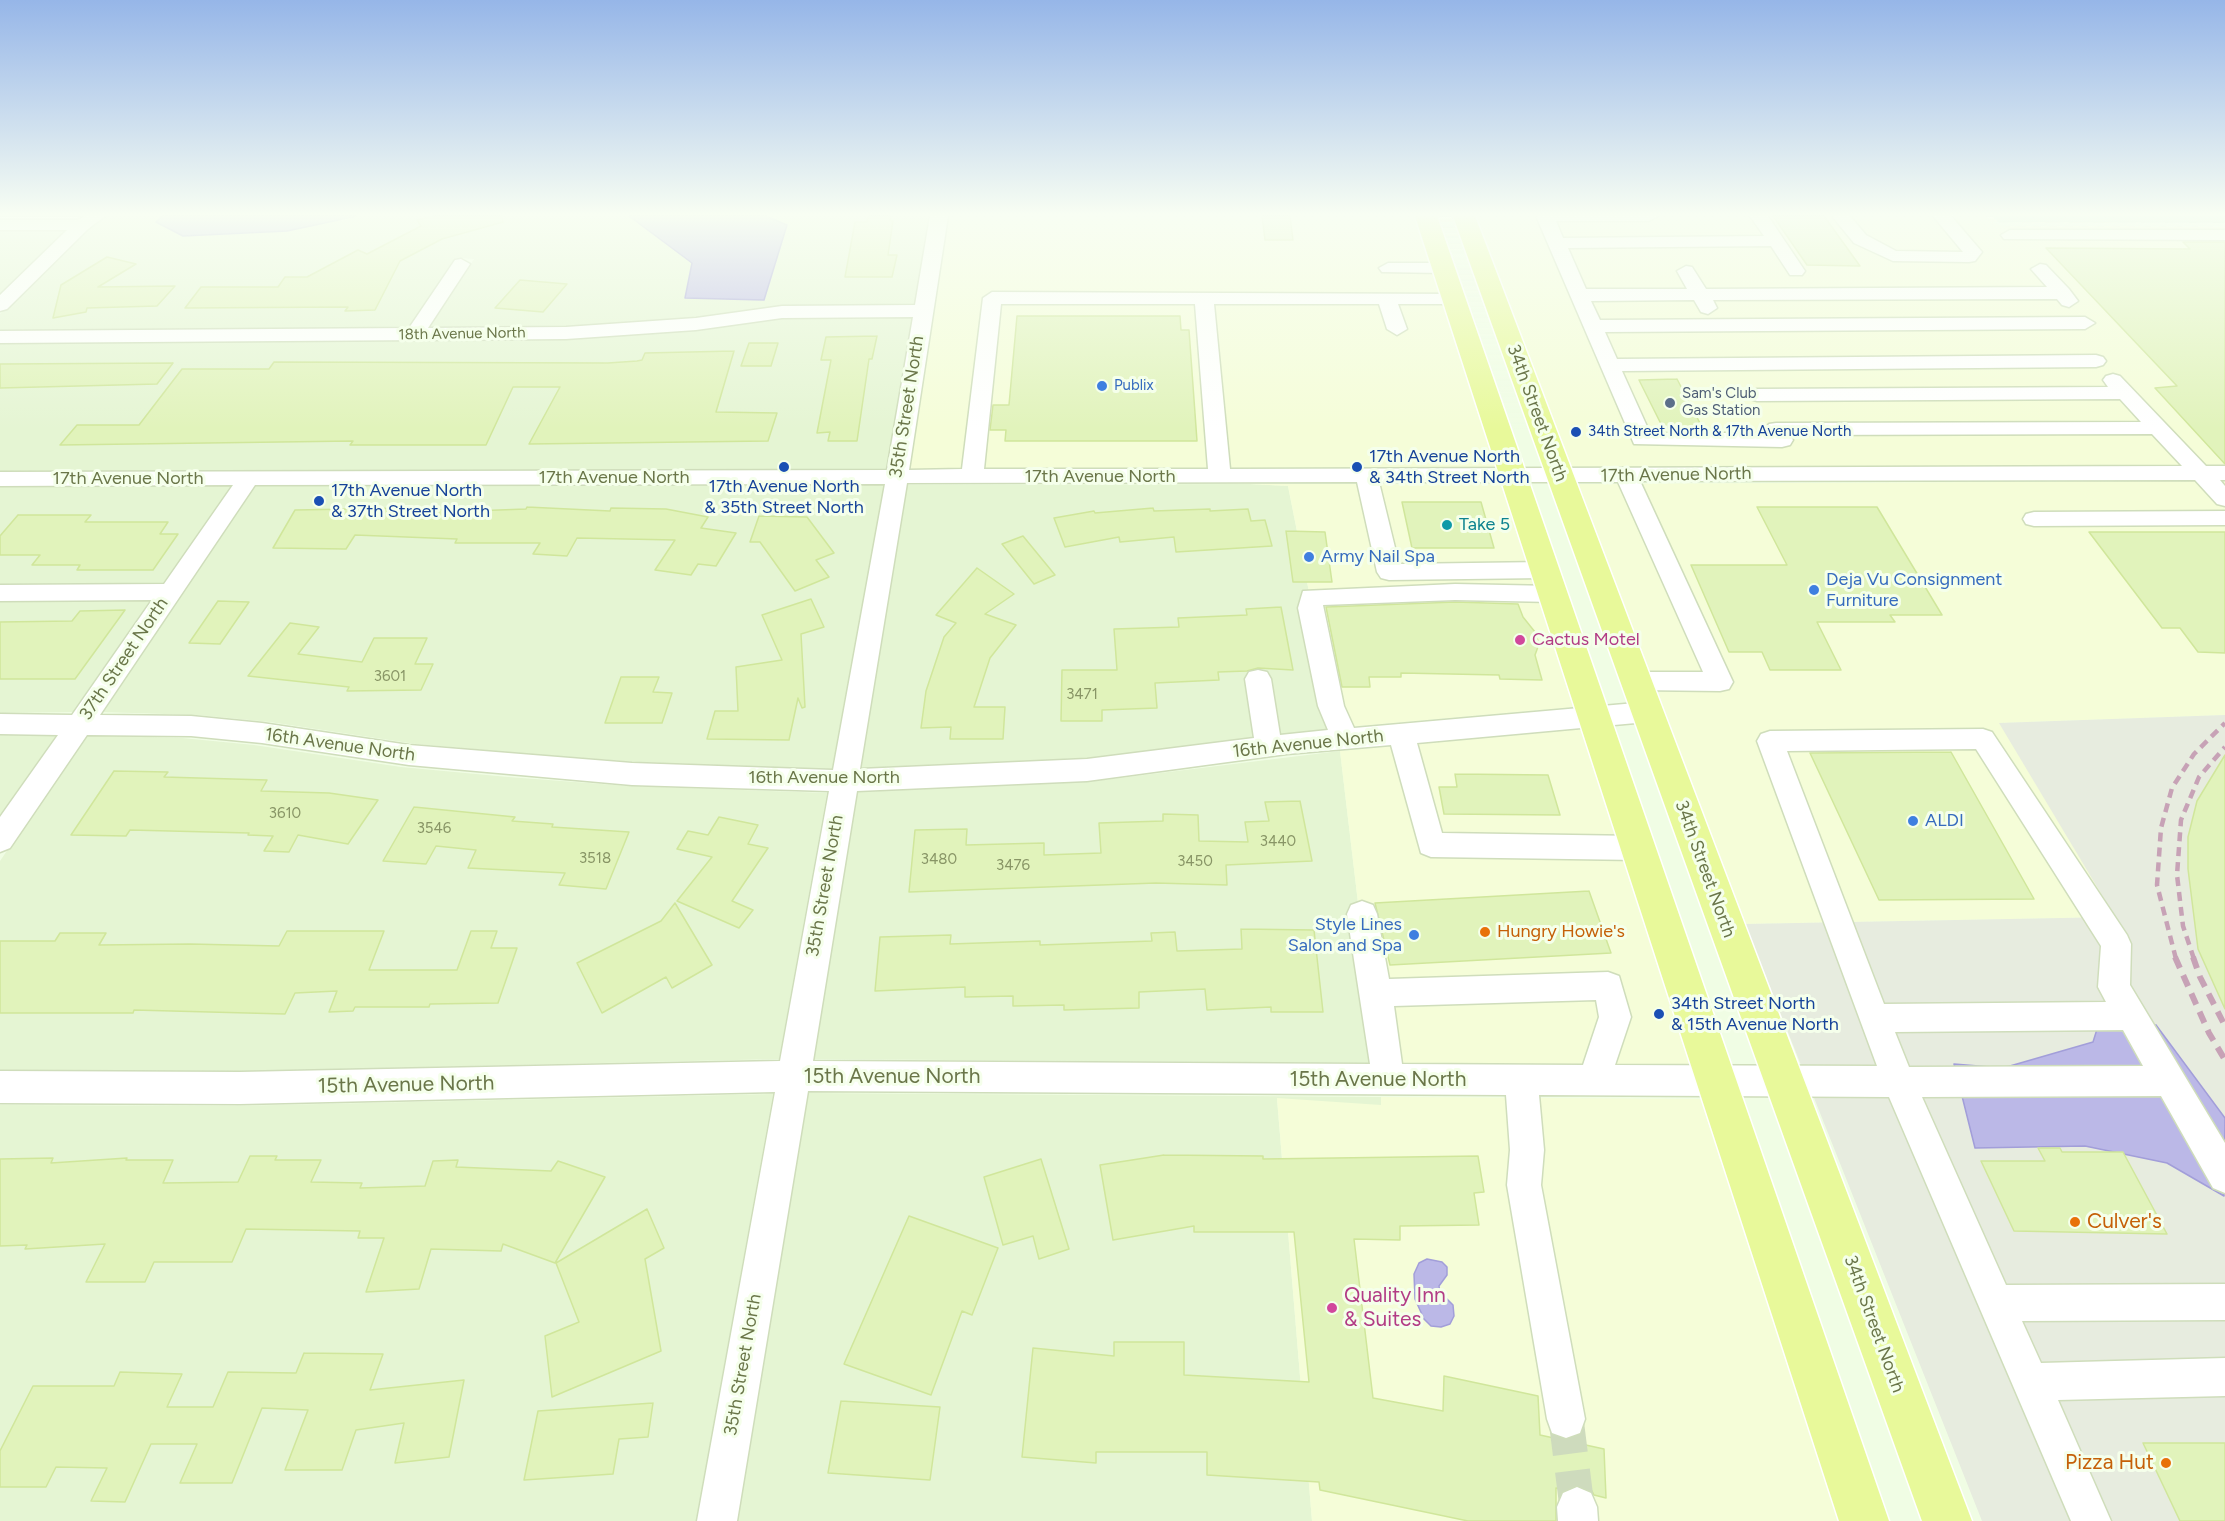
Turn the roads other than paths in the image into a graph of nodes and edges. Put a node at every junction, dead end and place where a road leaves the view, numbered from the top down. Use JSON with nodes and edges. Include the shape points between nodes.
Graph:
{"nodes":[{"id":1,"x":19,"y":287,"type":"edge"},
{"id":2,"x":446,"y":287,"type":"edge"},
{"id":3,"x":926,"y":287,"type":"edge"},
{"id":4,"x":1449,"y":287,"type":"edge"},
{"id":5,"x":1490,"y":287,"type":"edge"},
{"id":6,"x":1576,"y":287,"type":"edge"},
{"id":7,"x":1696,"y":287,"type":"edge"},
{"id":8,"x":2056,"y":287,"type":"edge"},
{"id":9,"x":2062,"y":293,"type":"junction"},
{"id":10,"x":1700,"y":294,"type":"junction"},
{"id":11,"x":1580,"y":295,"type":"junction"},
{"id":12,"x":1204,"y":298,"type":"junction"},
{"id":13,"x":1387,"y":298,"type":"junction"},
{"id":14,"x":1453,"y":298,"type":"junction"},
{"id":15,"x":0,"y":305,"type":"edge"},
{"id":16,"x":922,"y":311,"type":"junction"},
{"id":17,"x":2085,"y":323,"type":"junction"},
{"id":18,"x":1717,"y":324,"type":"junction"},
{"id":19,"x":1593,"y":326,"type":"junction"},
{"id":20,"x":1397,"y":329,"type":"dead end"},
{"id":21,"x":414,"y":335,"type":"junction"},
{"id":22,"x":0,"y":337,"type":"edge"},
{"id":23,"x":2096,"y":361,"type":"junction"},
{"id":24,"x":1739,"y":363,"type":"junction"},
{"id":25,"x":1610,"y":364,"type":"junction"},
{"id":26,"x":2126,"y":393,"type":"junction"},
{"id":27,"x":1757,"y":395,"type":"junction"},
{"id":28,"x":2158,"y":428,"type":"junction"},
{"id":29,"x":1779,"y":434,"type":"junction"},
{"id":30,"x":2200,"y":473,"type":"junction"},
{"id":31,"x":2225,"y":473,"type":"edge"},
{"id":32,"x":1801,"y":474,"type":"junction"},
{"id":33,"x":1367,"y":476,"type":"junction"},
{"id":34,"x":1561,"y":476,"type":"junction"},
{"id":35,"x":1626,"y":476,"type":"junction"},
{"id":36,"x":897,"y":477,"type":"junction"},
{"id":37,"x":972,"y":477,"type":"junction"},
{"id":38,"x":1220,"y":477,"type":"junction"},
{"id":39,"x":1513,"y":477,"type":"junction"},
{"id":40,"x":249,"y":478,"type":"junction"},
{"id":41,"x":0,"y":479,"type":"edge"},
{"id":42,"x":2225,"y":499,"type":"edge"},
{"id":43,"x":2225,"y":518,"type":"edge"},
{"id":44,"x":2034,"y":519,"type":"dead end"},
{"id":45,"x":1548,"y":582,"type":"junction"},
{"id":46,"x":170,"y":592,"type":"junction"},
{"id":47,"x":0,"y":593,"type":"edge"},
{"id":48,"x":1258,"y":679,"type":"dead end"},
{"id":49,"x":1636,"y":681,"type":"junction"},
{"id":50,"x":1647,"y":712,"type":"junction"},
{"id":51,"x":1594,"y":717,"type":"junction"},
{"id":52,"x":80,"y":723,"type":"junction"},
{"id":53,"x":0,"y":724,"type":"edge"},
{"id":54,"x":1401,"y":734,"type":"junction"},
{"id":55,"x":1345,"y":739,"type":"junction"},
{"id":56,"x":1269,"y":747,"type":"junction"},
{"id":57,"x":843,"y":781,"type":"junction"},
{"id":58,"x":0,"y":840,"type":"edge"},
{"id":59,"x":1638,"y":848,"type":"junction"},
{"id":60,"x":1362,"y":914,"type":"dead end"},
{"id":61,"x":1376,"y":993,"type":"junction"},
{"id":62,"x":2132,"y":1016,"type":"junction"},
{"id":63,"x":1874,"y":1018,"type":"junction"},
{"id":64,"x":792,"y":1076,"type":"junction"},
{"id":65,"x":1388,"y":1080,"type":"junction"},
{"id":66,"x":1521,"y":1081,"type":"junction"},
{"id":67,"x":1594,"y":1082,"type":"junction"},
{"id":68,"x":1717,"y":1082,"type":"junction"},
{"id":69,"x":1784,"y":1082,"type":"junction"},
{"id":70,"x":1899,"y":1082,"type":"junction"},
{"id":71,"x":2170,"y":1082,"type":"junction"},
{"id":72,"x":0,"y":1087,"type":"edge"},
{"id":73,"x":2225,"y":1176,"type":"edge"},
{"id":74,"x":2225,"y":1302,"type":"edge"},
{"id":75,"x":1995,"y":1303,"type":"junction"},
{"id":76,"x":2225,"y":1377,"type":"edge"},
{"id":77,"x":2031,"y":1382,"type":"junction"},
{"id":78,"x":1566,"y":1419,"type":"tunnel mouth"},
{"id":79,"x":717,"y":1521,"type":"edge"},
{"id":80,"x":1864,"y":1521,"type":"edge"},
{"id":81,"x":1947,"y":1521,"type":"edge"},
{"id":82,"x":2091,"y":1521,"type":"edge"}],
"edges":[{"from":1,"to":15,"type":"street"},
{"from":2,"to":21,"type":"street"},
{"from":3,"to":16,"type":"street","name":"35th Street North"},
{"from":4,"to":14,"type":"highway"},
{"from":5,"to":34,"type":"highway","name":"34th Street North"},
{"from":6,"to":11,"type":"street"},
{"from":7,"to":10,"type":"street"},
{"from":8,"to":9,"type":"street"},
{"from":9,"to":10,"type":"street"},
{"from":9,"to":17,"type":"street"},
{"from":10,"to":11,"type":"street"},
{"from":10,"to":18,"type":"street"},
{"from":11,"to":19,"type":"street"},
{"from":12,"to":13,"type":"street"},
{"from":12,"to":37,"type":"street","via":[[992,298]]},
{"from":12,"to":38,"type":"street"},
{"from":13,"to":14,"type":"street"},
{"from":13,"to":20,"type":"street"},
{"from":14,"to":39,"type":"highway"},
{"from":16,"to":21,"type":"street","name":"18th Avenue North","via":[[782,312],[696,324],[566,333]]},
{"from":16,"to":36,"type":"street","name":"35th Street North"},
{"from":17,"to":18,"type":"street"},
{"from":17,"to":23,"type":"street"},
{"from":18,"to":19,"type":"street"},
{"from":18,"to":24,"type":"street"},
{"from":19,"to":25,"type":"street"},
{"from":21,"to":22,"type":"street","name":"18th Avenue North"},
{"from":23,"to":24,"type":"street"},
{"from":23,"to":26,"type":"street"},
{"from":24,"to":25,"type":"street"},
{"from":24,"to":27,"type":"street"},
{"from":25,"to":29,"type":"street","via":[[1642,439]]},
{"from":26,"to":27,"type":"street"},
{"from":26,"to":28,"type":"street"},
{"from":27,"to":29,"type":"street"},
{"from":28,"to":29,"type":"street"},
{"from":28,"to":30,"type":"street"},
{"from":29,"to":32,"type":"street"},
{"from":30,"to":31,"type":"street","name":"17th Avenue North"},
{"from":30,"to":32,"type":"street","name":"17th Avenue North"},
{"from":30,"to":42,"type":"street"},
{"from":32,"to":35,"type":"street","name":"17th Avenue North"},
{"from":33,"to":38,"type":"street","name":"17th Avenue North"},
{"from":33,"to":39,"type":"street","name":"17th Avenue North"},
{"from":33,"to":45,"type":"street","via":[[1389,572]]},
{"from":34,"to":35,"type":"street","name":"17th Avenue North"},
{"from":34,"to":39,"type":"street","name":"17th Avenue North"},
{"from":34,"to":49,"type":"highway","name":"34th Street North"},
{"from":35,"to":49,"type":"street","via":[[1720,682]]},
{"from":36,"to":37,"type":"street","name":"17th Avenue North"},
{"from":36,"to":40,"type":"street","name":"17th Avenue North"},
{"from":36,"to":57,"type":"street","name":"35th Street North"},
{"from":37,"to":38,"type":"street","name":"17th Avenue North"},
{"from":39,"to":45,"type":"highway"},
{"from":40,"to":41,"type":"street","name":"17th Avenue North"},
{"from":40,"to":46,"type":"street","name":"37th Street North"},
{"from":43,"to":44,"type":"street"},
{"from":45,"to":51,"type":"highway"},
{"from":45,"to":55,"type":"street","via":[[1455,592],[1312,597],[1310,608],[1331,706]]},
{"from":46,"to":47,"type":"street"},
{"from":46,"to":52,"type":"street","name":"37th Street North"},
{"from":48,"to":56,"type":"street"},
{"from":49,"to":50,"type":"highway","name":"34th Street North"},
{"from":50,"to":51,"type":"street","name":"16th Avenue North"},
{"from":50,"to":69,"type":"highway","name":"34th Street North"},
{"from":51,"to":54,"type":"street","name":"16th Avenue North"},
{"from":51,"to":59,"type":"highway"},
{"from":52,"to":53,"type":"street","name":"16th Avenue North"},
{"from":52,"to":57,"type":"street","name":"16th Avenue North","via":[[238,731],[409,755],[526,766]]},
{"from":52,"to":58,"type":"street","name":"37th Street North"},
{"from":54,"to":55,"type":"street","name":"16th Avenue North"},
{"from":54,"to":59,"type":"street","via":[[1431,845]]},
{"from":55,"to":56,"type":"street","name":"16th Avenue North"},
{"from":56,"to":57,"type":"street","name":"16th Avenue North","via":[[1087,770]]},
{"from":57,"to":64,"type":"street","name":"35th Street North"},
{"from":59,"to":68,"type":"highway"},
{"from":60,"to":61,"type":"street"},
{"from":61,"to":65,"type":"street"},
{"from":61,"to":67,"type":"street","via":[[1608,986],[1615,1017]]},
{"from":62,"to":63,"type":"street"},
{"from":62,"to":63,"type":"street","via":[[2114,987],[2116,944],[1983,739],[1770,741]]},
{"from":62,"to":71,"type":"street"},
{"from":63,"to":70,"type":"street"},
{"from":64,"to":65,"type":"street","name":"15th Avenue North"},
{"from":64,"to":72,"type":"street","name":"15th Avenue North","via":[[240,1088]]},
{"from":64,"to":79,"type":"street","name":"35th Street North"},
{"from":65,"to":66,"type":"street","name":"15th Avenue North"},
{"from":66,"to":67,"type":"street","name":"15th Avenue North"},
{"from":66,"to":78,"type":"street","via":[[1527,1150],[1524,1185]]},
{"from":67,"to":68,"type":"street","name":"15th Avenue North"},
{"from":68,"to":69,"type":"street","name":"15th Avenue North"},
{"from":68,"to":80,"type":"highway"},
{"from":69,"to":70,"type":"street","name":"15th Avenue North"},
{"from":69,"to":81,"type":"highway","name":"34th Street North"},
{"from":70,"to":71,"type":"street","name":"15th Avenue North"},
{"from":70,"to":75,"type":"street"},
{"from":71,"to":73,"type":"street"},
{"from":74,"to":75,"type":"street"},
{"from":75,"to":77,"type":"street"},
{"from":76,"to":77,"type":"street"},
{"from":77,"to":82,"type":"street"}]}
